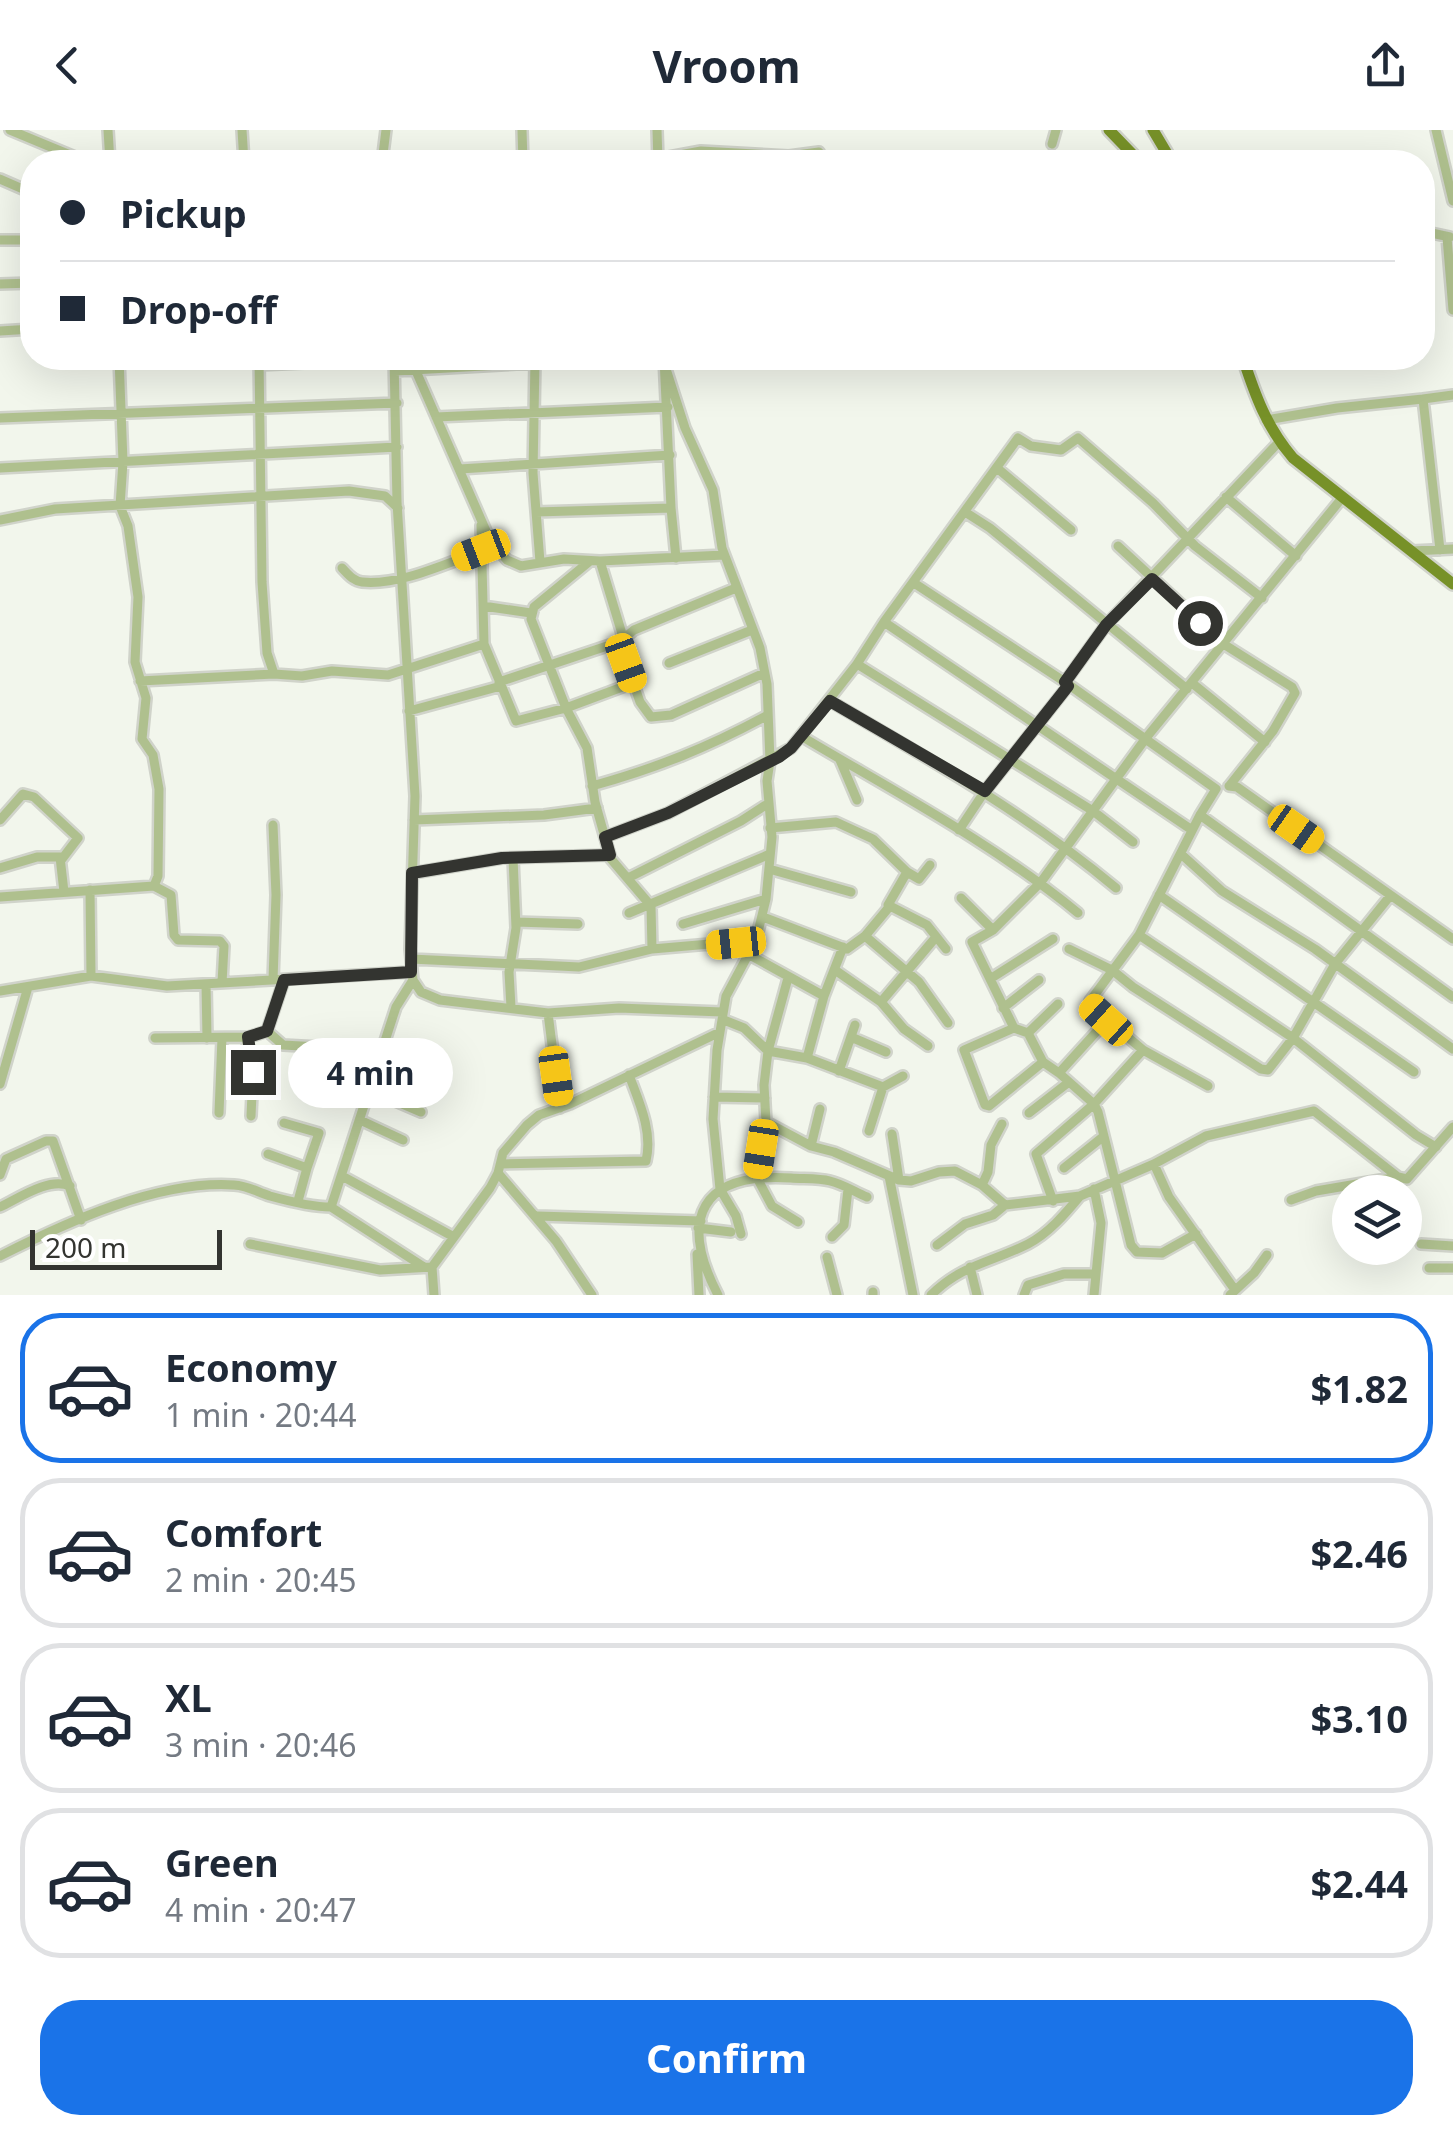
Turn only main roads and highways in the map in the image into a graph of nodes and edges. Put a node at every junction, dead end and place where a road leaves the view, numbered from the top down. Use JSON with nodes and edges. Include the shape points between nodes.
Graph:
{"nodes":[{"id":1,"x":1109,"y":130,"type":"edge"},
{"id":2,"x":1128,"y":150,"type":"edge"},
{"id":3,"x":1247,"y":370,"type":"edge"},
{"id":4,"x":1453,"y":584,"type":"edge"}],
"edges":[{"from":1,"to":2,"type":"main road"},
{"from":3,"to":4,"type":"main road","via":[[1266,420],[1293,458]]}]}
